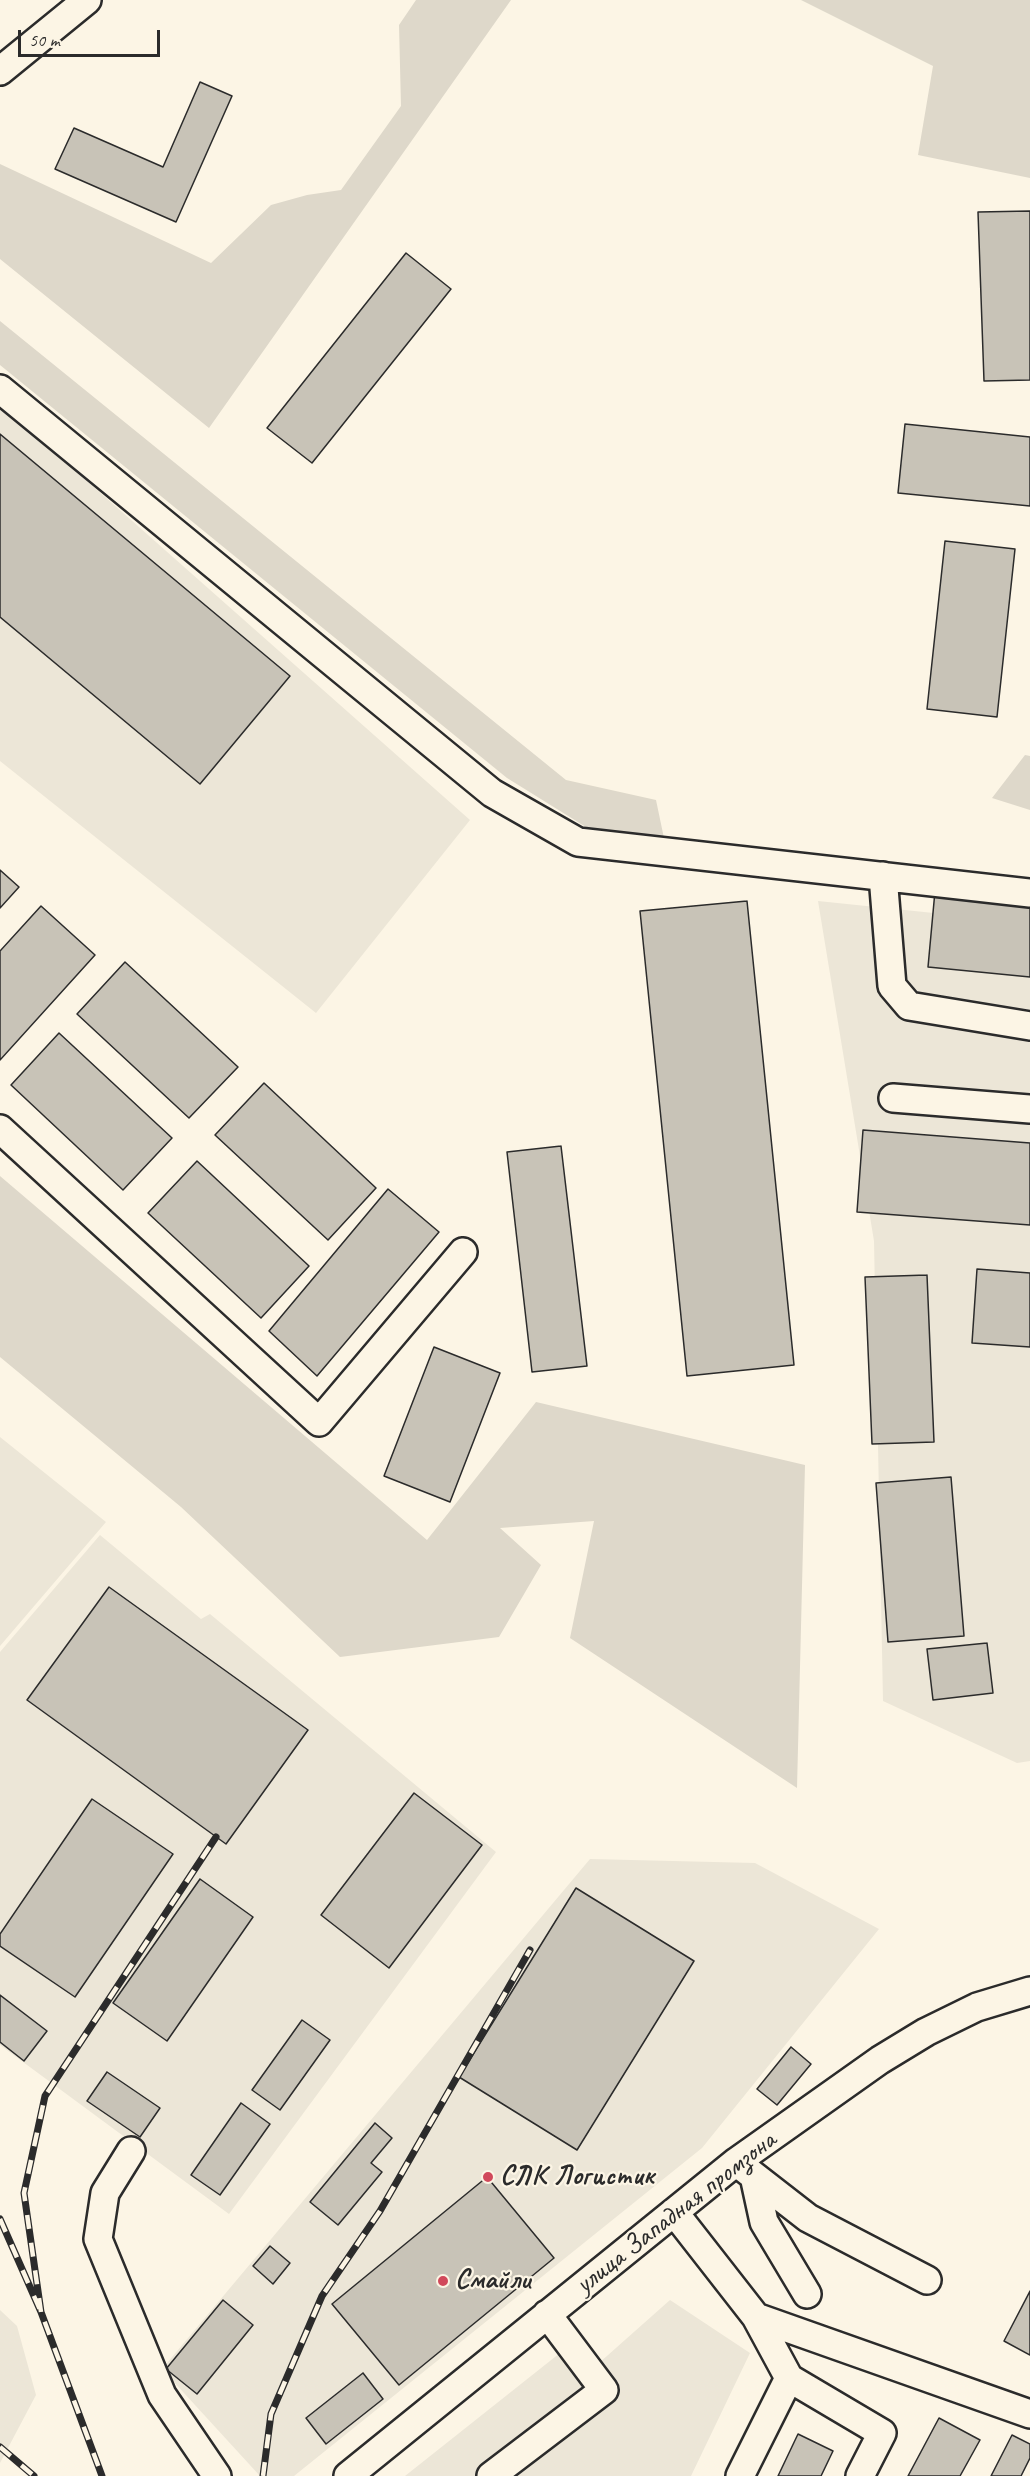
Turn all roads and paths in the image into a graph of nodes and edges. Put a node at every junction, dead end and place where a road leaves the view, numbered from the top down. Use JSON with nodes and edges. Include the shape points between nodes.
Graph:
{"nodes":[{"id":1,"x":87,"y":0,"type":"edge"},
{"id":2,"x":0,"y":71,"type":"edge"},
{"id":3,"x":0,"y":389,"type":"edge"},
{"id":4,"x":883,"y":876,"type":"junction"},
{"id":5,"x":1030,"y":893,"type":"edge"},
{"id":6,"x":1030,"y":1026,"type":"edge"},
{"id":7,"x":893,"y":1098,"type":"dead end"},
{"id":8,"x":1030,"y":1109,"type":"edge"},
{"id":9,"x":0,"y":1129,"type":"edge"},
{"id":10,"x":463,"y":1252,"type":"dead end"},
{"id":11,"x":1030,"y":1991,"type":"edge"},
{"id":12,"x":131,"y":2151,"type":"dead end"},
{"id":13,"x":745,"y":2169,"type":"junction"},
{"id":14,"x":674,"y":2212,"type":"junction"},
{"id":15,"x":927,"y":2280,"type":"dead end"},
{"id":16,"x":807,"y":2294,"type":"dead end"},
{"id":17,"x":547,"y":2314,"type":"junction"},
{"id":18,"x":756,"y":2317,"type":"junction"},
{"id":19,"x":789,"y":2378,"type":"junction"},
{"id":20,"x":1030,"y":2414,"type":"edge"},
{"id":21,"x":217,"y":2476,"type":"edge"},
{"id":22,"x":348,"y":2476,"type":"edge"},
{"id":23,"x":491,"y":2476,"type":"edge"},
{"id":24,"x":740,"y":2476,"type":"edge"},
{"id":25,"x":860,"y":2476,"type":"edge"}],
"edges":[{"from":1,"to":2,"type":"street"},
{"from":3,"to":4,"type":"street","via":[[492,793],[578,842]]},
{"from":4,"to":5,"type":"street"},
{"from":4,"to":6,"type":"street","via":[[892,986],[909,1006]]},
{"from":7,"to":8,"type":"street"},
{"from":9,"to":10,"type":"street","via":[[319,1422]]},
{"from":11,"to":13,"type":"street","name":"улица Западная промзона","via":[[977,2007],[879,2060]]},
{"from":12,"to":21,"type":"street","via":[[105,2193],[98,2239],[162,2395]]},
{"from":13,"to":14,"type":"street","name":"улица Западная промзона"},
{"from":13,"to":15,"type":"street","via":[[808,2218]]},
{"from":13,"to":16,"type":"street","via":[[764,2222]]},
{"from":14,"to":17,"type":"street","name":"улица Западная промзона"},
{"from":14,"to":18,"type":"street"},
{"from":17,"to":22,"type":"street","name":"улица Западная промзона"},
{"from":17,"to":23,"type":"street","via":[[604,2390]]},
{"from":18,"to":19,"type":"street"},
{"from":18,"to":20,"type":"street"},
{"from":19,"to":24,"type":"street"},
{"from":19,"to":25,"type":"street","via":[[882,2433]]}]}
